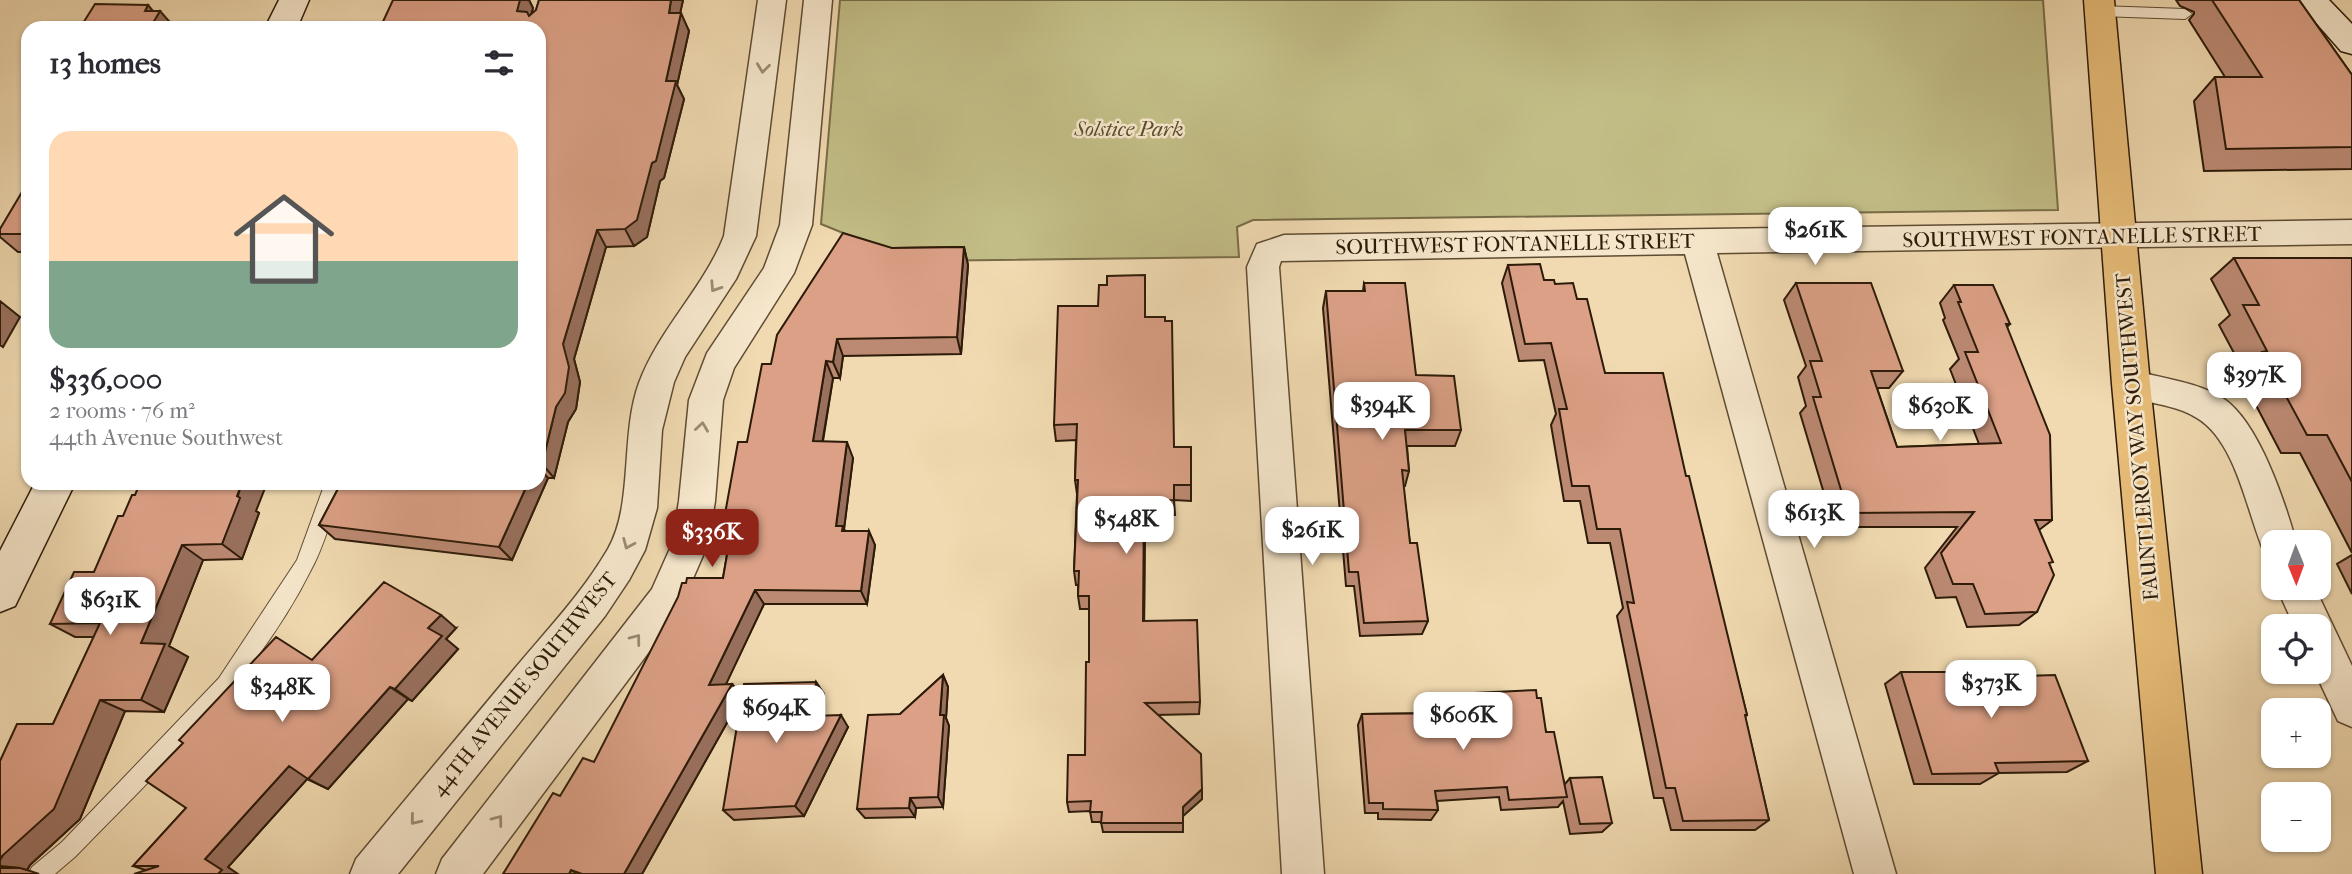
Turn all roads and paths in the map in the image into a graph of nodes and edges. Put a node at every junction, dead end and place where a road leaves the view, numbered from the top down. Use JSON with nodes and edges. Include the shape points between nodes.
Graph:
{"nodes":[{"id":1,"x":294,"y":0,"type":"edge"},
{"id":2,"x":772,"y":0,"type":"edge"},
{"id":3,"x":818,"y":0,"type":"edge"},
{"id":4,"x":2100,"y":6,"type":"edge"},
{"id":5,"x":2315,"y":12,"type":"edge"},
{"id":6,"x":2185,"y":14,"type":"dead end"},
{"id":7,"x":284,"y":21,"type":"edge"},
{"id":8,"x":2352,"y":43,"type":"edge"},
{"id":9,"x":2352,"y":232,"type":"edge"},
{"id":10,"x":2119,"y":237,"type":"junction"},
{"id":11,"x":1698,"y":242,"type":"junction"},
{"id":12,"x":2131,"y":384,"type":"junction"},
{"id":13,"x":52,"y":490,"type":"edge"},
{"id":14,"x":331,"y":490,"type":"edge"},
{"id":15,"x":2273,"y":530,"type":"edge"},
{"id":16,"x":0,"y":593,"type":"edge"},
{"id":17,"x":2331,"y":664,"type":"edge"},
{"id":18,"x":2352,"y":708,"type":"edge"},
{"id":19,"x":39,"y":874,"type":"edge"},
{"id":20,"x":371,"y":874,"type":"edge"},
{"id":21,"x":457,"y":874,"type":"edge"},
{"id":22,"x":1303,"y":874,"type":"edge"},
{"id":23,"x":1875,"y":874,"type":"edge"},
{"id":24,"x":2179,"y":874,"type":"edge"}],
"edges":[{"from":1,"to":7,"type":"main road"},
{"from":2,"to":20,"type":"street","name":"44TH AVENUE SOUTHWEST","one_way":true,"via":[[740,236],[726,270],[665,363],[652,396],[635,529],[620,564]]},
{"from":21,"to":3,"type":"street","one_way":true,"via":[[665,601],[679,574],[697,501],[706,400],[719,363],[778,273],[796,225]]},
{"from":4,"to":6,"type":"lane"},
{"from":4,"to":10,"type":"main road","name":"FAUNTLEROY WAY SOUTHWEST"},
{"from":5,"to":8,"type":"main road"},
{"from":9,"to":10,"type":"street","name":"SOUTHWEST FONTANELLE STREET"},
{"from":10,"to":11,"type":"street","name":"SOUTHWEST FONTANELLE STREET"},
{"from":10,"to":12,"type":"main road","name":"FAUNTLEROY WAY SOUTHWEST"},
{"from":11,"to":22,"type":"street","name":"SOUTHWEST FONTANELLE STREET","via":[[1284,247],[1268,253],[1263,267]]},
{"from":11,"to":23,"type":"street"},
{"from":12,"to":15,"type":"street","via":[[2209,407],[2226,421],[2242,447]]},
{"from":12,"to":24,"type":"main road","name":"FAUNTLEROY WAY SOUTHWEST"},
{"from":13,"to":16,"type":"main road"},
{"from":14,"to":19,"type":"lane","via":[[305,564],[226,685],[69,849]]},
{"from":17,"to":18,"type":"street"}]}
